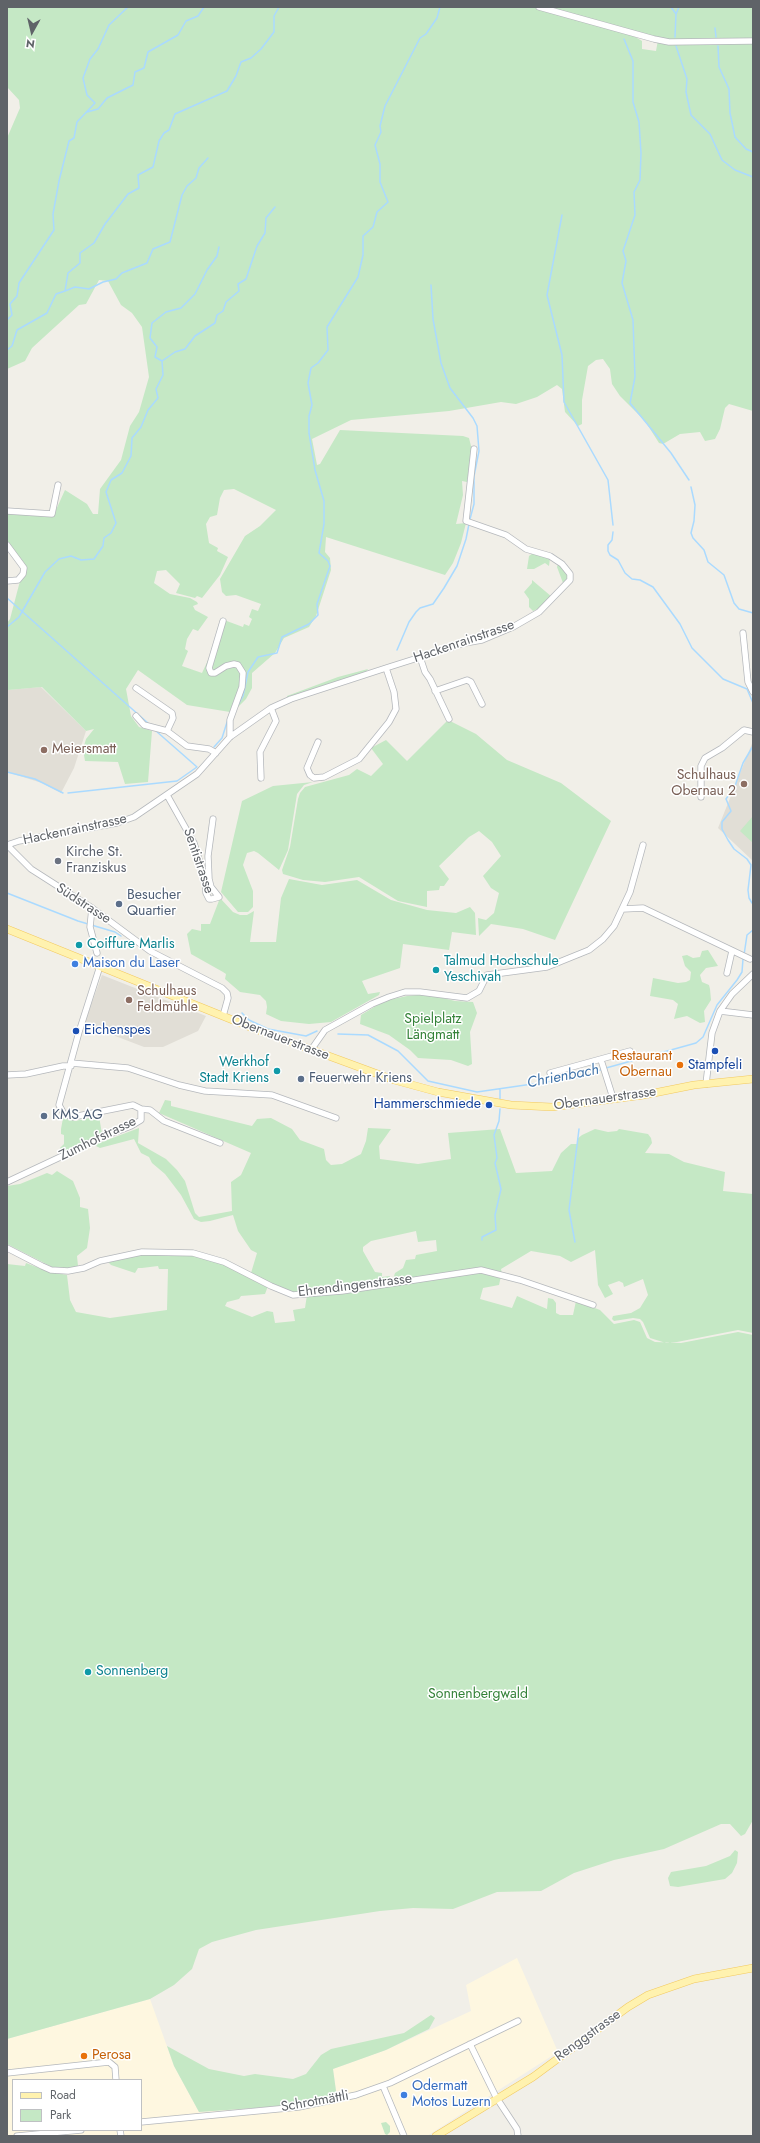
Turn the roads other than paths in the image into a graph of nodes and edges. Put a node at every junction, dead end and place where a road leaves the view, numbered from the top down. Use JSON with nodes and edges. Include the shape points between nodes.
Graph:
{"nodes":[{"id":1,"x":539,"y":7,"type":"edge"},
{"id":2,"x":753,"y":41,"type":"edge"},
{"id":3,"x":474,"y":449,"type":"dead end"},
{"id":4,"x":58,"y":485,"type":"dead end"},
{"id":5,"x":7,"y":511,"type":"edge"},
{"id":6,"x":7,"y":545,"type":"edge"},
{"id":7,"x":7,"y":580,"type":"edge"},
{"id":8,"x":223,"y":621,"type":"dead end"},
{"id":9,"x":743,"y":633,"type":"dead end"},
{"id":10,"x":420,"y":657,"type":"junction"},
{"id":11,"x":386,"y":668,"type":"junction"},
{"id":12,"x":136,"y":688,"type":"dead end"},
{"id":13,"x":435,"y":691,"type":"junction"},
{"id":14,"x":753,"y":692,"type":"edge"},
{"id":15,"x":482,"y":704,"type":"dead end"},
{"id":16,"x":271,"y":708,"type":"junction"},
{"id":17,"x":136,"y":716,"type":"dead end"},
{"id":18,"x":449,"y":719,"type":"dead end"},
{"id":19,"x":167,"y":730,"type":"junction"},
{"id":20,"x":753,"y":732,"type":"edge"},
{"id":21,"x":230,"y":737,"type":"junction"},
{"id":22,"x":318,"y":742,"type":"dead end"},
{"id":23,"x":216,"y":753,"type":"junction"},
{"id":24,"x":261,"y":778,"type":"dead end"},
{"id":25,"x":167,"y":796,"type":"junction"},
{"id":26,"x":700,"y":797,"type":"dead end"},
{"id":27,"x":213,"y":819,"type":"dead end"},
{"id":28,"x":7,"y":845,"type":"edge"},
{"id":29,"x":643,"y":845,"type":"dead end"},
{"id":30,"x":92,"y":908,"type":"junction"},
{"id":31,"x":623,"y":909,"type":"junction"},
{"id":32,"x":7,"y":929,"type":"edge"},
{"id":33,"x":732,"y":951,"type":"junction"},
{"id":34,"x":97,"y":953,"type":"dead end"},
{"id":35,"x":745,"y":957,"type":"dead end"},
{"id":36,"x":100,"y":966,"type":"junction"},
{"id":37,"x":727,"y":973,"type":"dead end"},
{"id":38,"x":753,"y":974,"type":"edge"},
{"id":39,"x":720,"y":1011,"type":"junction"},
{"id":40,"x":753,"y":1015,"type":"edge"},
{"id":41,"x":222,"y":1016,"type":"junction"},
{"id":42,"x":311,"y":1050,"type":"junction"},
{"id":43,"x":630,"y":1051,"type":"dead end"},
{"id":44,"x":602,"y":1062,"type":"junction"},
{"id":45,"x":71,"y":1065,"type":"junction"},
{"id":46,"x":550,"y":1073,"type":"dead end"},
{"id":47,"x":7,"y":1076,"type":"edge"},
{"id":48,"x":753,"y":1079,"type":"edge"},
{"id":49,"x":706,"y":1084,"type":"junction"},
{"id":50,"x":613,"y":1098,"type":"junction"},
{"id":51,"x":141,"y":1109,"type":"junction"},
{"id":52,"x":336,"y":1118,"type":"dead end"},
{"id":53,"x":220,"y":1144,"type":"dead end"},
{"id":54,"x":7,"y":1182,"type":"edge"},
{"id":55,"x":7,"y":1248,"type":"edge"},
{"id":56,"x":593,"y":1305,"type":"dead end"},
{"id":57,"x":753,"y":1968,"type":"edge"},
{"id":58,"x":518,"y":2021,"type":"dead end"},
{"id":59,"x":470,"y":2044,"type":"junction"},
{"id":60,"x":7,"y":2073,"type":"edge"},
{"id":61,"x":116,"y":2079,"type":"edge"},
{"id":62,"x":383,"y":2086,"type":"junction"},
{"id":63,"x":497,"y":2099,"type":"junction"},
{"id":64,"x":142,"y":2122,"type":"edge"},
{"id":65,"x":70,"y":2131,"type":"edge"},
{"id":66,"x":17,"y":2136,"type":"edge"},
{"id":67,"x":404,"y":2136,"type":"edge"},
{"id":68,"x":436,"y":2136,"type":"edge"},
{"id":69,"x":518,"y":2136,"type":"edge"}],
"edges":[{"from":1,"to":2,"type":"street","via":[[654,40]]},
{"from":3,"to":10,"type":"street","name":"Hackenrainstrasse","via":[[466,521],[506,535],[526,549],[550,556],[562,564],[571,577],[539,612],[528,619],[482,640]]},
{"from":4,"to":5,"type":"street","via":[[52,514]]},
{"from":6,"to":7,"type":"street","via":[[24,568],[18,580]]},
{"from":8,"to":21,"type":"street","via":[[208,668],[215,674],[234,664],[243,673],[242,687],[230,720]]},
{"from":9,"to":14,"type":"street","via":[[748,682]]},
{"from":10,"to":11,"type":"street","name":"Hackenrainstrasse"},
{"from":10,"to":13,"type":"street"},
{"from":11,"to":16,"type":"street","name":"Hackenrainstrasse"},
{"from":11,"to":22,"type":"street","via":[[396,708],[389,722],[359,759],[324,777],[314,778],[308,768]]},
{"from":12,"to":19,"type":"street","via":[[172,713],[173,720]]},
{"from":13,"to":15,"type":"street","via":[[467,680],[471,682]]},
{"from":13,"to":18,"type":"street"},
{"from":16,"to":21,"type":"street","name":"Hackenrainstrasse"},
{"from":16,"to":24,"type":"street","via":[[276,721],[260,752]]},
{"from":17,"to":19,"type":"street","via":[[144,725]]},
{"from":19,"to":23,"type":"street","via":[[187,746],[209,749]]},
{"from":20,"to":26,"type":"street","via":[[744,730],[705,758],[701,766]]},
{"from":21,"to":23,"type":"street","name":"Hackenrainstrasse"},
{"from":23,"to":25,"type":"street","name":"Hackenrainstrasse","via":[[196,774]]},
{"from":25,"to":27,"type":"street","name":"Sentistrasse","via":[[194,844],[201,862],[207,896],[212,899],[219,897],[211,887],[209,879],[208,856]]},
{"from":25,"to":28,"type":"street","name":"Hackenrainstrasse","via":[[134,817],[117,823]]},
{"from":28,"to":30,"type":"street","name":"Südstrasse","via":[[31,869]]},
{"from":29,"to":31,"type":"street","via":[[637,871]]},
{"from":30,"to":34,"type":"street","via":[[90,925]]},
{"from":30,"to":41,"type":"street","name":"Südstrasse","via":[[150,951],[222,988],[228,998]]},
{"from":31,"to":33,"type":"street","via":[[643,908]]},
{"from":31,"to":42,"type":"street","via":[[603,940],[581,954],[547,967],[487,975],[478,991],[467,998],[434,992],[405,992],[372,1004],[325,1030]]},
{"from":32,"to":36,"type":"main road","name":"Obernauerstrasse"},
{"from":33,"to":35,"type":"street"},
{"from":33,"to":37,"type":"street"},
{"from":36,"to":41,"type":"main road","name":"Obernauerstrasse"},
{"from":36,"to":45,"type":"street","name":"Zumhofstrasse"},
{"from":38,"to":39,"type":"street","via":[[732,994]]},
{"from":39,"to":40,"type":"street"},
{"from":39,"to":49,"type":"street","via":[[712,1033]]},
{"from":41,"to":42,"type":"main road","name":"Obernauerstrasse"},
{"from":42,"to":50,"type":"main road","name":"Obernauerstrasse","via":[[428,1090],[506,1104],[552,1107]]},
{"from":43,"to":44,"type":"street"},
{"from":44,"to":46,"type":"street"},
{"from":44,"to":50,"type":"street"},
{"from":45,"to":47,"type":"street"},
{"from":45,"to":51,"type":"street","name":"Zumhofstrasse","via":[[59,1101],[65,1115],[77,1117],[130,1106]]},
{"from":45,"to":52,"type":"street","via":[[128,1068],[205,1091],[272,1095]]},
{"from":48,"to":49,"type":"main road","name":"Obernauerstrasse"},
{"from":49,"to":50,"type":"main road","name":"Obernauerstrasse"},
{"from":51,"to":53,"type":"street","via":[[150,1110],[164,1121]]},
{"from":51,"to":54,"type":"street","name":"Zumhofstrasse","via":[[142,1116],[138,1123]]},
{"from":55,"to":56,"type":"street","name":"Ehrendingenstrasse","via":[[51,1270],[68,1271],[142,1252],[193,1253],[224,1262],[293,1295],[342,1291],[481,1270],[520,1280]]},
{"from":57,"to":63,"type":"main road","name":"Renggstrasse","via":[[694,1979],[648,1995],[533,2077]]},
{"from":58,"to":59,"type":"street","name":"Schrotmättli"},
{"from":59,"to":62,"type":"street","name":"Schrotmättli"},
{"from":59,"to":63,"type":"street"},
{"from":60,"to":61,"type":"street","via":[[109,2062],[115,2067]]},
{"from":62,"to":64,"type":"street","name":"Schrotmättli","via":[[329,2102]]},
{"from":62,"to":67,"type":"street"},
{"from":63,"to":68,"type":"main road","name":"Renggstrasse"},
{"from":63,"to":69,"type":"street","via":[[517,2129]]},
{"from":65,"to":66,"type":"street"}]}
